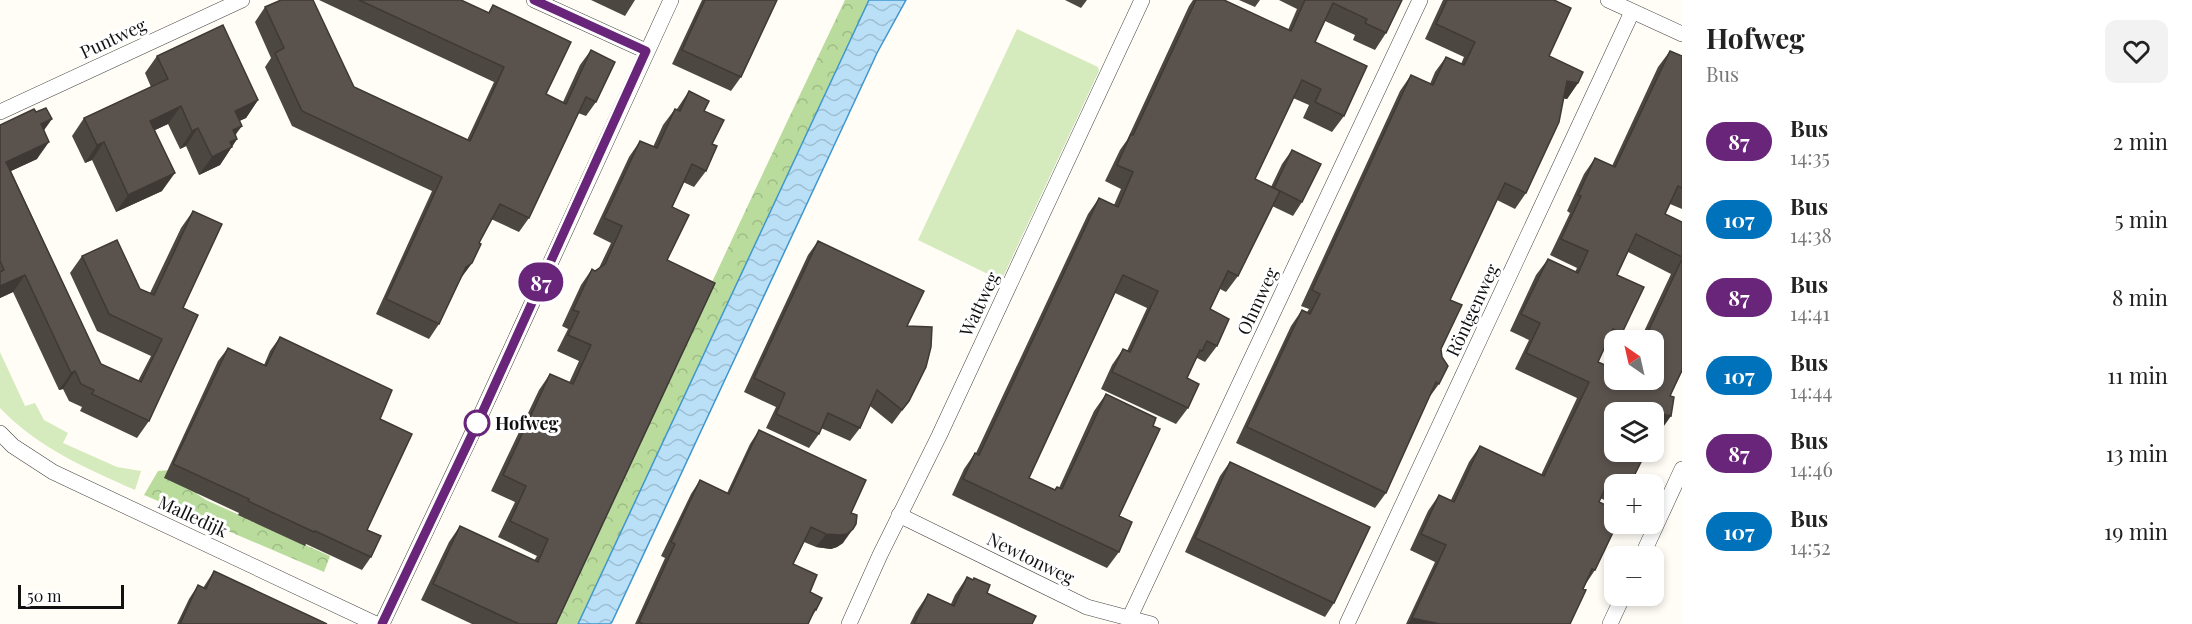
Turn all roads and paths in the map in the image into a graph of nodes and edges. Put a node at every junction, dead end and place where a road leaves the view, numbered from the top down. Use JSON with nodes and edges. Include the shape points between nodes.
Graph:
{"nodes":[{"id":1,"x":242,"y":0,"type":"edge"},
{"id":2,"x":534,"y":0,"type":"edge"},
{"id":3,"x":671,"y":0,"type":"edge"},
{"id":4,"x":1142,"y":0,"type":"edge"},
{"id":5,"x":1420,"y":0,"type":"edge"},
{"id":6,"x":1608,"y":0,"type":"edge"},
{"id":7,"x":1632,"y":12,"type":"junction"},
{"id":8,"x":1682,"y":34,"type":"edge"},
{"id":9,"x":646,"y":51,"type":"junction"},
{"id":10,"x":0,"y":112,"type":"edge"},
{"id":11,"x":0,"y":433,"type":"edge"},
{"id":12,"x":1682,"y":469,"type":"edge"},
{"id":13,"x":899,"y":515,"type":"junction"},
{"id":14,"x":1647,"y":546,"type":"edge"},
{"id":15,"x":1618,"y":606,"type":"edge"},
{"id":16,"x":1129,"y":619,"type":"junction"},
{"id":17,"x":376,"y":624,"type":"edge"},
{"id":18,"x":382,"y":624,"type":"edge"},
{"id":19,"x":849,"y":624,"type":"edge"},
{"id":20,"x":1151,"y":624,"type":"edge"},
{"id":21,"x":1347,"y":624,"type":"edge"},
{"id":22,"x":1610,"y":624,"type":"edge"}],
"edges":[{"from":1,"to":10,"type":"street","name":"Puntweg"},
{"from":2,"to":9,"type":"street"},
{"from":3,"to":9,"type":"street"},
{"from":4,"to":13,"type":"street","name":"Wattweg"},
{"from":5,"to":16,"type":"street","name":"Ohmweg"},
{"from":6,"to":7,"type":"street"},
{"from":7,"to":8,"type":"street"},
{"from":7,"to":21,"type":"street","name":"Röntgenweg"},
{"from":9,"to":18,"type":"street"},
{"from":11,"to":17,"type":"street","name":"Malledijk","via":[[52,472]]},
{"from":12,"to":14,"type":"street"},
{"from":13,"to":16,"type":"street","name":"Newtonweg","via":[[1087,607]]},
{"from":13,"to":19,"type":"street","name":"Wattweg"},
{"from":15,"to":22,"type":"street"},
{"from":16,"to":20,"type":"street","name":"Newtonweg"}]}
